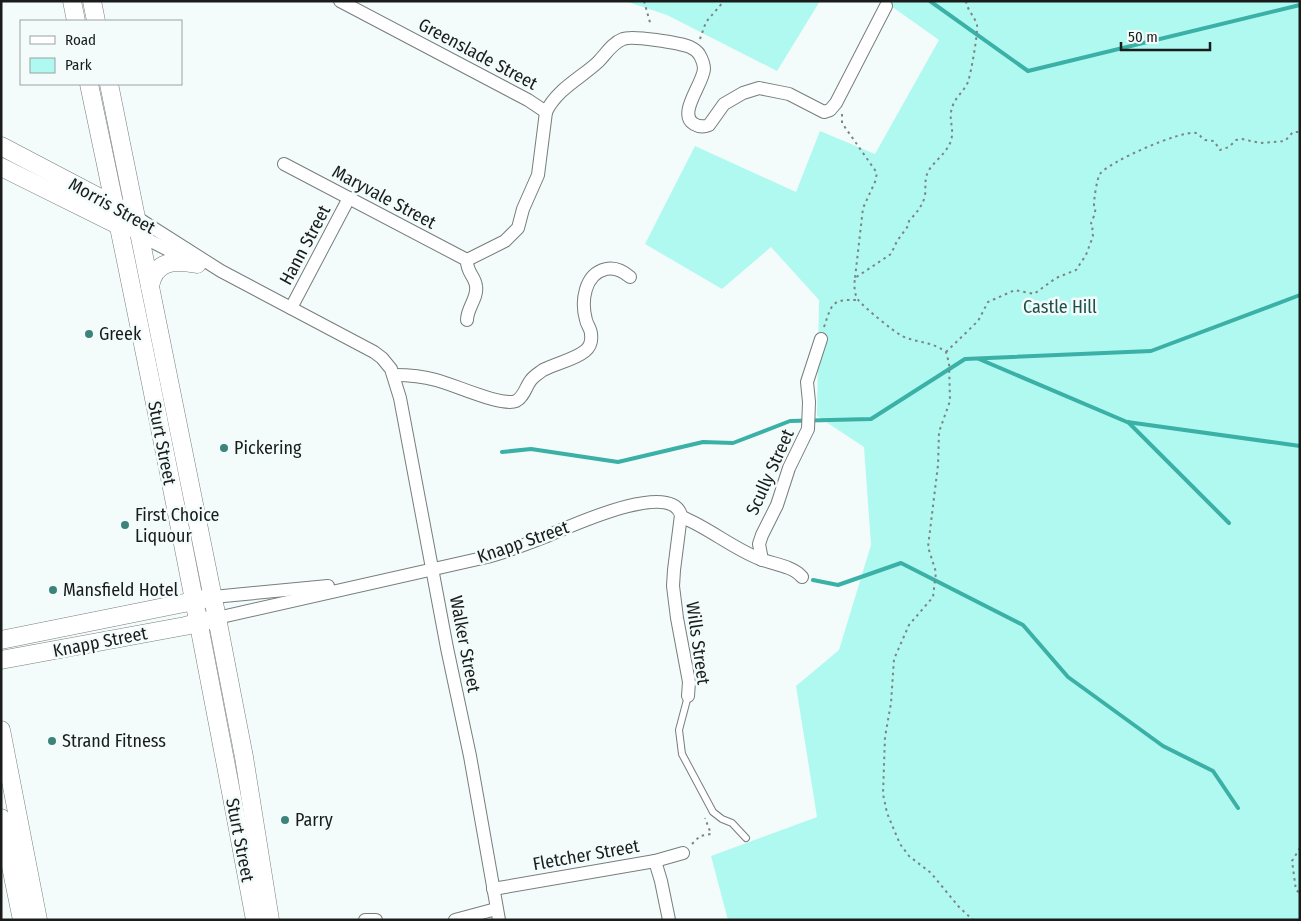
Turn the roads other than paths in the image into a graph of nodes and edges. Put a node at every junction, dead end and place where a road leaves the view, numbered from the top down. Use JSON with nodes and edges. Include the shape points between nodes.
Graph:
{"nodes":[{"id":1,"x":72,"y":1,"type":"edge"},
{"id":2,"x":92,"y":1,"type":"edge"},
{"id":3,"x":340,"y":1,"type":"edge"},
{"id":4,"x":886,"y":6,"type":"dead end"},
{"id":5,"x":76,"y":20,"type":"edge"},
{"id":6,"x":96,"y":20,"type":"edge"},
{"id":7,"x":90,"y":85,"type":"edge"},
{"id":8,"x":108,"y":85,"type":"edge"},
{"id":9,"x":546,"y":112,"type":"junction"},
{"id":10,"x":1,"y":146,"type":"edge"},
{"id":11,"x":106,"y":162,"type":"junction"},
{"id":12,"x":284,"y":164,"type":"dead end"},
{"id":13,"x":1,"y":167,"type":"edge"},
{"id":14,"x":69,"y":182,"type":"junction"},
{"id":15,"x":350,"y":198,"type":"junction"},
{"id":16,"x":115,"y":206,"type":"junction"},
{"id":17,"x":136,"y":217,"type":"junction"},
{"id":18,"x":119,"y":226,"type":"junction"},
{"id":19,"x":139,"y":235,"type":"junction"},
{"id":20,"x":467,"y":260,"type":"junction"},
{"id":21,"x":197,"y":264,"type":"junction"},
{"id":22,"x":220,"y":271,"type":"junction"},
{"id":23,"x":630,"y":277,"type":"dead end"},
{"id":24,"x":150,"y":286,"type":"junction"},
{"id":25,"x":291,"y":308,"type":"junction"},
{"id":26,"x":468,"y":320,"type":"dead end"},
{"id":27,"x":821,"y":339,"type":"road end"},
{"id":28,"x":394,"y":375,"type":"junction"},
{"id":29,"x":682,"y":517,"type":"junction"},
{"id":30,"x":762,"y":535,"type":"junction"},
{"id":31,"x":736,"y":547,"type":"junction"},
{"id":32,"x":762,"y":560,"type":"junction"},
{"id":33,"x":432,"y":568,"type":"junction"},
{"id":34,"x":802,"y":577,"type":"dead end"},
{"id":35,"x":356,"y":585,"type":"junction"},
{"id":36,"x":252,"y":592,"type":"junction"},
{"id":37,"x":213,"y":597,"type":"junction"},
{"id":38,"x":193,"y":601,"type":"junction"},
{"id":39,"x":156,"y":608,"type":"junction"},
{"id":40,"x":256,"y":608,"type":"junction"},
{"id":41,"x":217,"y":618,"type":"junction"},
{"id":42,"x":198,"y":623,"type":"junction"},
{"id":43,"x":160,"y":631,"type":"junction"},
{"id":44,"x":1,"y":640,"type":"edge"},
{"id":45,"x":1,"y":660,"type":"edge"},
{"id":46,"x":688,"y":696,"type":"joint"},
{"id":47,"x":1,"y":730,"type":"edge"},
{"id":48,"x":1,"y":818,"type":"edge"},
{"id":49,"x":746,"y":838,"type":"dead end"},
{"id":50,"x":251,"y":849,"type":"junction"},
{"id":51,"x":683,"y":853,"type":"dead end"},
{"id":52,"x":655,"y":861,"type":"junction"},
{"id":53,"x":493,"y":889,"type":"junction"},
{"id":54,"x":498,"y":915,"type":"edge"},
{"id":55,"x":22,"y":920,"type":"edge"},
{"id":56,"x":38,"y":920,"type":"edge"},
{"id":57,"x":255,"y":920,"type":"edge"},
{"id":58,"x":270,"y":920,"type":"edge"},
{"id":59,"x":365,"y":920,"type":"edge"},
{"id":60,"x":376,"y":920,"type":"edge"},
{"id":61,"x":456,"y":920,"type":"edge"},
{"id":62,"x":669,"y":920,"type":"edge"}],
"edges":[{"from":1,"to":5,"type":"main road"},
{"from":2,"to":6,"type":"main road"},
{"from":3,"to":9,"type":"street","name":"Greenslade Street"},
{"from":4,"to":9,"type":"street","via":[[830,110],[822,112],[789,94],[754,89],[724,104],[709,125],[697,125],[690,121],[688,115],[704,68],[697,52],[686,46],[635,36],[613,46],[567,87]]},
{"from":7,"to":11,"type":"main road","name":"Sturt Street"},
{"from":8,"to":17,"type":"main road","name":"Sturt Street"},
{"from":9,"to":20,"type":"street","via":[[538,175],[518,228],[505,241]]},
{"from":10,"to":14,"type":"main road","name":"Morris Street"},
{"from":11,"to":14,"type":"main road","via":[[92,182]]},
{"from":11,"to":16,"type":"main road","name":"Sturt Street"},
{"from":12,"to":15,"type":"street","name":"Maryvale Street"},
{"from":13,"to":18,"type":"main road","name":"Morris Street"},
{"from":14,"to":16,"type":"main road","name":"Morris Street"},
{"from":15,"to":20,"type":"street","name":"Maryvale Street"},
{"from":15,"to":25,"type":"street","name":"Hann Street"},
{"from":16,"to":17,"type":"main road","name":"Morris Street"},
{"from":16,"to":18,"type":"main road","name":"Sturt Street"},
{"from":17,"to":19,"type":"main road","name":"Sturt Street"},
{"from":17,"to":22,"type":"street","name":"Morris Street"},
{"from":18,"to":19,"type":"main road","name":"Morris Street"},
{"from":18,"to":38,"type":"main road","name":"Sturt Street"},
{"from":19,"to":21,"type":"street","name":"Morris Street"},
{"from":19,"to":24,"type":"main road","name":"Sturt Street"},
{"from":20,"to":26,"type":"street","via":[[476,286]]},
{"from":21,"to":22,"type":"street","name":"Morris Street"},
{"from":21,"to":24,"type":"main road","via":[[178,261],[161,266],[154,272]]},
{"from":22,"to":25,"type":"street","name":"Morris Street"},
{"from":23,"to":28,"type":"street","via":[[619,270],[609,269],[600,271],[589,280],[584,305],[591,334],[588,348],[536,375],[514,401],[497,401],[434,379]]},
{"from":24,"to":37,"type":"main road","name":"Sturt Street"},
{"from":25,"to":28,"type":"street","name":"Morris Street","via":[[374,352]]},
{"from":27,"to":30,"type":"street","name":"Scully Street","via":[[808,382],[807,432]]},
{"from":28,"to":33,"type":"street","name":"Walker Street"},
{"from":29,"to":31,"type":"street"},
{"from":29,"to":33,"type":"street","name":"Knapp Street","via":[[679,509],[665,503],[636,504],[575,523],[544,538],[496,554]]},
{"from":29,"to":46,"type":"street","name":"Wills Street","via":[[673,586],[688,674]]},
{"from":30,"to":31,"type":"street","via":[[753,545]]},
{"from":30,"to":32,"type":"street","name":"Scully Street","via":[[759,544]]},
{"from":31,"to":32,"type":"street"},
{"from":32,"to":34,"type":"street","via":[[797,572]]},
{"from":33,"to":35,"type":"street","name":"Knapp Street"},
{"from":33,"to":53,"type":"street","name":"Walker Street"},
{"from":35,"to":36,"type":"street","name":"Knapp Street"},
{"from":35,"to":40,"type":"street","name":"Knapp Street"},
{"from":36,"to":37,"type":"street","name":"Knapp Street"},
{"from":36,"to":40,"type":"street"},
{"from":37,"to":38,"type":"main road","name":"Knapp Street"},
{"from":37,"to":41,"type":"main road","name":"Sturt Street"},
{"from":38,"to":39,"type":"main road","name":"Knapp Street"},
{"from":38,"to":42,"type":"main road","name":"Sturt Street"},
{"from":39,"to":43,"type":"main road"},
{"from":39,"to":44,"type":"main road","name":"Knapp Street"},
{"from":40,"to":41,"type":"street","name":"Knapp Street"},
{"from":41,"to":42,"type":"main road","name":"Knapp Street"},
{"from":41,"to":50,"type":"main road","name":"Sturt Street"},
{"from":42,"to":43,"type":"main road","name":"Knapp Street"},
{"from":42,"to":50,"type":"main road","name":"Sturt Street"},
{"from":43,"to":45,"type":"main road","name":"Knapp Street"},
{"from":46,"to":49,"type":"lane","name":"Wills Street","via":[[679,730],[682,754],[713,812]]},
{"from":47,"to":56,"type":"main road"},
{"from":48,"to":55,"type":"main road"},
{"from":50,"to":57,"type":"main road","name":"Sturt Street"},
{"from":50,"to":58,"type":"main road","name":"Sturt Street"},
{"from":51,"to":52,"type":"street","name":"Fletcher Street"},
{"from":52,"to":53,"type":"street","name":"Fletcher Street"},
{"from":52,"to":62,"type":"street"},
{"from":53,"to":54,"type":"street","name":"Walker Street"},
{"from":54,"to":61,"type":"street"},
{"from":59,"to":60,"type":"street"}]}
